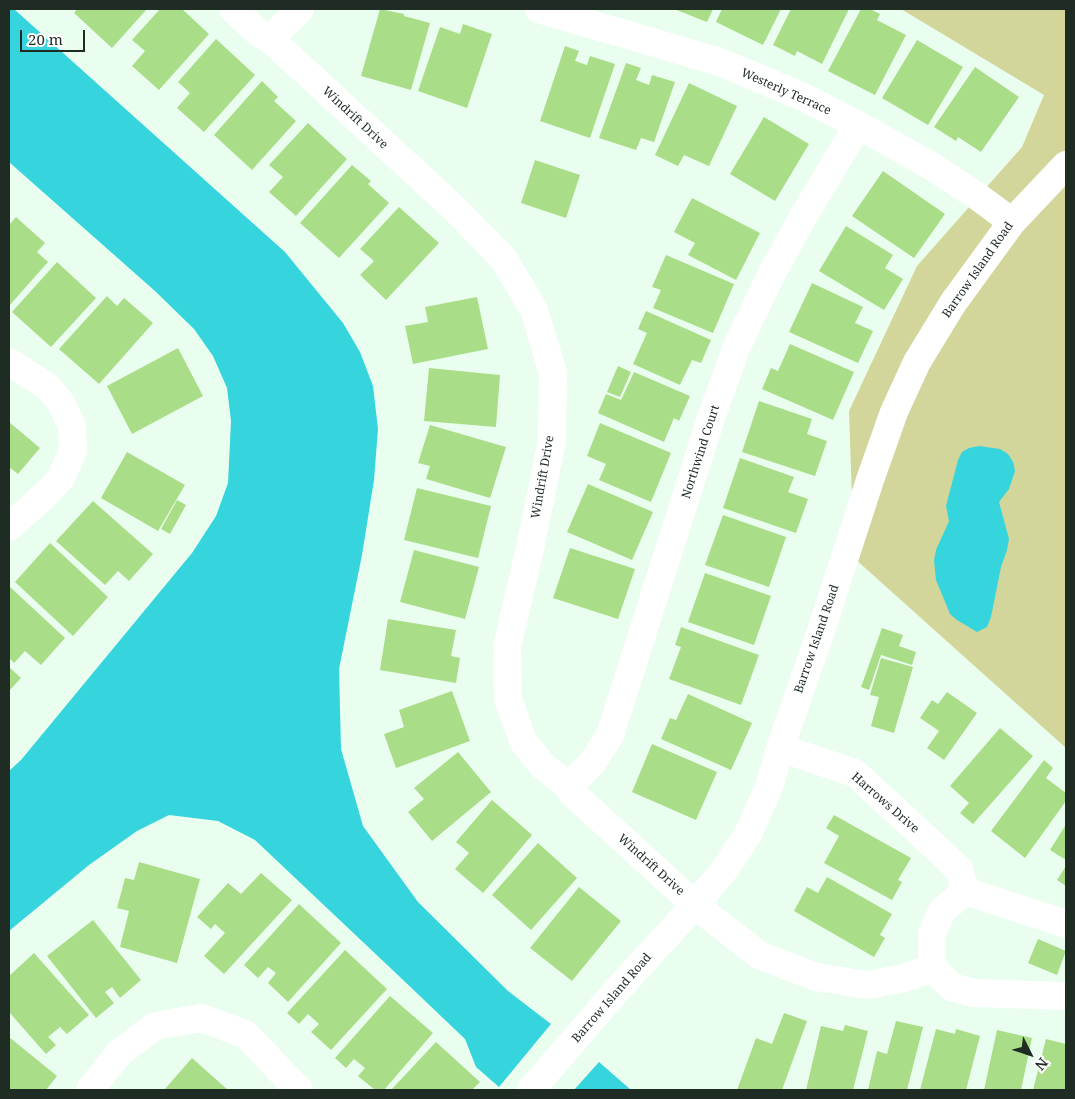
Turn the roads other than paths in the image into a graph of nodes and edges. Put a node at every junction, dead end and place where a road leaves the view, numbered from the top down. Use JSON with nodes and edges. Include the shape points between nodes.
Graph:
{"nodes":[{"id":1,"x":233,"y":9,"type":"edge"},
{"id":2,"x":300,"y":9,"type":"edge"},
{"id":3,"x":539,"y":9,"type":"edge"},
{"id":4,"x":270,"y":39,"type":"junction"},
{"id":5,"x":858,"y":125,"type":"junction"},
{"id":6,"x":1066,"y":165,"type":"edge"},
{"id":7,"x":1012,"y":222,"type":"junction"},
{"id":8,"x":9,"y":362,"type":"edge"},
{"id":9,"x":9,"y":527,"type":"edge"},
{"id":10,"x":780,"y":748,"type":"junction"},
{"id":11,"x":568,"y":786,"type":"junction"},
{"id":12,"x":965,"y":891,"type":"junction"},
{"id":13,"x":695,"y":905,"type":"junction"},
{"id":14,"x":1066,"y":924,"type":"edge"},
{"id":15,"x":932,"y":968,"type":"junction"},
{"id":16,"x":1066,"y":996,"type":"edge"},
{"id":17,"x":90,"y":1090,"type":"edge"},
{"id":18,"x":299,"y":1090,"type":"edge"},
{"id":19,"x":531,"y":1090,"type":"edge"}],
"edges":[{"from":1,"to":4,"type":"street","name":"Windrift Drive"},
{"from":2,"to":4,"type":"street"},
{"from":3,"to":5,"type":"street","name":"Westerly Terrace","via":[[720,62]]},
{"from":4,"to":11,"type":"street","name":"Windrift Drive","via":[[454,208],[503,258],[534,310],[553,372],[552,441],[507,647],[508,699],[523,741],[543,766]]},
{"from":5,"to":7,"type":"street","name":"Westerly Terrace","via":[[933,167]]},
{"from":5,"to":11,"type":"street","name":"Northwind Court","via":[[784,250],[737,346],[610,735],[593,762]]},
{"from":6,"to":7,"type":"street","name":"Barrow Island Road"},
{"from":7,"to":10,"type":"street","name":"Barrow Island Road","via":[[953,303],[917,362],[894,412]]},
{"from":8,"to":9,"type":"street","via":[[47,386],[62,403],[72,426],[73,451],[61,478]]},
{"from":10,"to":12,"type":"street","name":"Harrows Drive","via":[[855,773],[958,870]]},
{"from":10,"to":13,"type":"street","name":"Barrow Island Road","via":[[769,787],[748,834],[725,869]]},
{"from":11,"to":13,"type":"street","name":"Windrift Drive"},
{"from":12,"to":14,"type":"street"},
{"from":12,"to":15,"type":"street","via":[[942,911],[932,934]]},
{"from":13,"to":15,"type":"street","name":"Windrift Drive","via":[[759,955],[816,977],[868,985]]},
{"from":13,"to":19,"type":"street","name":"Barrow Island Road"},
{"from":15,"to":16,"type":"street","via":[[952,987],[973,993]]},
{"from":17,"to":18,"type":"street","via":[[119,1052],[155,1026],[202,1018],[244,1034]]}]}
